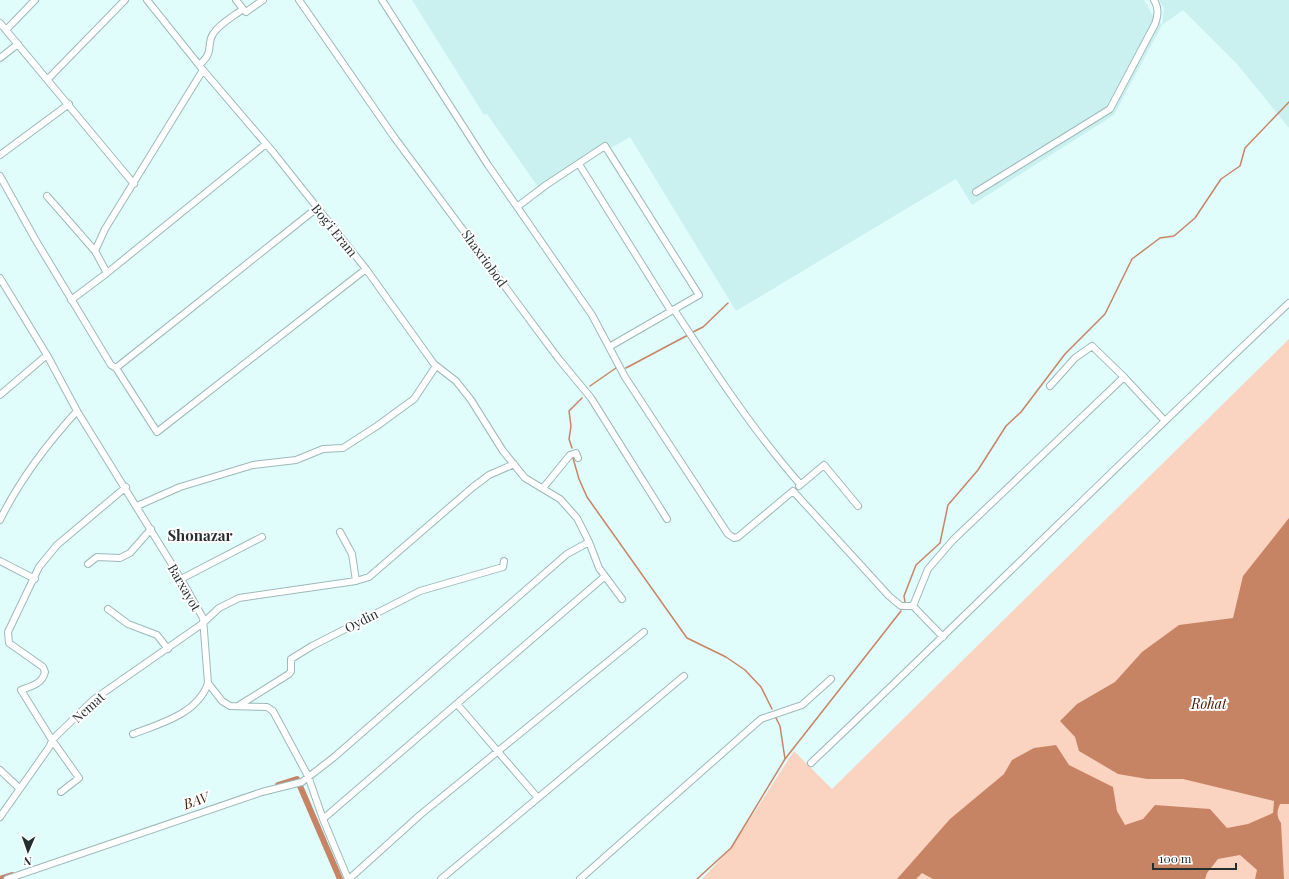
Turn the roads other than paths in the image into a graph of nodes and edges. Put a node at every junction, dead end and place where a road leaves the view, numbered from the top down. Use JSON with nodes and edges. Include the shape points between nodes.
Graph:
{"nodes":[{"id":1,"x":35,"y":0,"type":"edge"},
{"id":2,"x":125,"y":0,"type":"edge"},
{"id":3,"x":147,"y":0,"type":"edge"},
{"id":4,"x":236,"y":0,"type":"edge"},
{"id":5,"x":263,"y":0,"type":"edge"},
{"id":6,"x":299,"y":0,"type":"edge"},
{"id":7,"x":382,"y":0,"type":"edge"},
{"id":8,"x":1154,"y":0,"type":"edge"},
{"id":9,"x":243,"y":9,"type":"junction"},
{"id":10,"x":0,"y":23,"type":"edge"},
{"id":11,"x":6,"y":30,"type":"junction"},
{"id":12,"x":18,"y":44,"type":"junction"},
{"id":13,"x":0,"y":58,"type":"edge"},
{"id":14,"x":201,"y":67,"type":"junction"},
{"id":15,"x":48,"y":79,"type":"junction"},
{"id":16,"x":69,"y":104,"type":"junction"},
{"id":17,"x":266,"y":144,"type":"junction"},
{"id":18,"x":0,"y":155,"type":"edge"},
{"id":19,"x":579,"y":164,"type":"junction"},
{"id":20,"x":0,"y":176,"type":"edge"},
{"id":21,"x":134,"y":184,"type":"junction"},
{"id":22,"x":976,"y":192,"type":"dead end"},
{"id":23,"x":47,"y":196,"type":"dead end"},
{"id":24,"x":317,"y":208,"type":"junction"},
{"id":25,"x":517,"y":208,"type":"junction"},
{"id":26,"x":95,"y":251,"type":"junction"},
{"id":27,"x":366,"y":269,"type":"junction"},
{"id":28,"x":107,"y":273,"type":"junction"},
{"id":29,"x":0,"y":278,"type":"edge"},
{"id":30,"x":71,"y":300,"type":"junction"},
{"id":31,"x":1289,"y":303,"type":"edge"},
{"id":32,"x":673,"y":311,"type":"junction"},
{"id":33,"x":609,"y":348,"type":"junction"},
{"id":34,"x":47,"y":356,"type":"junction"},
{"id":35,"x":436,"y":366,"type":"junction"},
{"id":36,"x":116,"y":368,"type":"junction"},
{"id":37,"x":1124,"y":377,"type":"junction"},
{"id":38,"x":1050,"y":386,"type":"dead end"},
{"id":39,"x":0,"y":396,"type":"edge"},
{"id":40,"x":77,"y":411,"type":"junction"},
{"id":41,"x":1164,"y":420,"type":"junction"},
{"id":42,"x":578,"y":458,"type":"dead end"},
{"id":43,"x":514,"y":464,"type":"junction"},
{"id":44,"x":800,"y":484,"type":"junction"},
{"id":45,"x":126,"y":487,"type":"junction"},
{"id":46,"x":543,"y":488,"type":"junction"},
{"id":47,"x":793,"y":491,"type":"junction"},
{"id":48,"x":137,"y":506,"type":"junction"},
{"id":49,"x":858,"y":506,"type":"dead end"},
{"id":50,"x":667,"y":519,"type":"dead end"},
{"id":51,"x":0,"y":520,"type":"edge"},
{"id":52,"x":151,"y":529,"type":"junction"},
{"id":53,"x":340,"y":532,"type":"dead end"},
{"id":54,"x":262,"y":537,"type":"dead end"},
{"id":55,"x":589,"y":542,"type":"junction"},
{"id":56,"x":0,"y":561,"type":"edge"},
{"id":57,"x":504,"y":561,"type":"dead end"},
{"id":58,"x":88,"y":564,"type":"dead end"},
{"id":59,"x":604,"y":577,"type":"junction"},
{"id":60,"x":35,"y":579,"type":"junction"},
{"id":61,"x":181,"y":579,"type":"junction"},
{"id":62,"x":356,"y":581,"type":"junction"},
{"id":63,"x":622,"y":599,"type":"dead end"},
{"id":64,"x":913,"y":606,"type":"junction"},
{"id":65,"x":108,"y":609,"type":"dead end"},
{"id":66,"x":202,"y":624,"type":"junction"},
{"id":67,"x":644,"y":632,"type":"dead end"},
{"id":68,"x":943,"y":637,"type":"junction"},
{"id":69,"x":168,"y":649,"type":"junction"},
{"id":70,"x":684,"y":676,"type":"dead end"},
{"id":71,"x":831,"y":679,"type":"dead end"},
{"id":72,"x":208,"y":684,"type":"junction"},
{"id":73,"x":457,"y":704,"type":"junction"},
{"id":74,"x":237,"y":707,"type":"junction"},
{"id":75,"x":133,"y":734,"type":"dead end"},
{"id":76,"x":52,"y":740,"type":"junction"},
{"id":77,"x":500,"y":751,"type":"junction"},
{"id":78,"x":812,"y":763,"type":"dead end"},
{"id":79,"x":0,"y":770,"type":"edge"},
{"id":80,"x":308,"y":776,"type":"junction"},
{"id":81,"x":19,"y":788,"type":"junction"},
{"id":82,"x":61,"y":792,"type":"dead end"},
{"id":83,"x":538,"y":798,"type":"junction"},
{"id":84,"x":0,"y":817,"type":"edge"},
{"id":85,"x":323,"y":819,"type":"junction"},
{"id":86,"x":7,"y":879,"type":"edge"},
{"id":87,"x":348,"y":879,"type":"edge"},
{"id":88,"x":441,"y":879,"type":"edge"},
{"id":89,"x":580,"y":879,"type":"edge"}],
"edges":[{"from":1,"to":11,"type":"street"},
{"from":2,"to":15,"type":"street"},
{"from":3,"to":14,"type":"street","name":"Bog'i Eram"},
{"from":4,"to":9,"type":"street"},
{"from":5,"to":9,"type":"street","via":[[246,12]]},
{"from":6,"to":50,"type":"street","name":"Shaxriobod","via":[[394,136],[558,358],[591,398]]},
{"from":7,"to":25,"type":"street"},
{"from":8,"to":22,"type":"street","via":[[1158,15],[1155,24],[1110,109]]},
{"from":9,"to":14,"type":"street","via":[[213,34],[209,53]]},
{"from":10,"to":11,"type":"street"},
{"from":11,"to":12,"type":"street"},
{"from":12,"to":13,"type":"street"},
{"from":12,"to":15,"type":"street"},
{"from":14,"to":17,"type":"street","name":"Bog'i Eram"},
{"from":14,"to":21,"type":"street"},
{"from":15,"to":16,"type":"street"},
{"from":16,"to":18,"type":"street"},
{"from":16,"to":21,"type":"street"},
{"from":17,"to":24,"type":"street","name":"Bog'i Eram"},
{"from":17,"to":28,"type":"street"},
{"from":19,"to":25,"type":"street"},
{"from":19,"to":32,"type":"street"},
{"from":19,"to":32,"type":"street","via":[[605,146],[700,295]]},
{"from":20,"to":30,"type":"street"},
{"from":21,"to":26,"type":"street"},
{"from":23,"to":26,"type":"street"},
{"from":24,"to":27,"type":"street","name":"Bog'i Eram"},
{"from":24,"to":36,"type":"street"},
{"from":25,"to":33,"type":"street","via":[[592,315]]},
{"from":26,"to":28,"type":"street"},
{"from":27,"to":35,"type":"street","name":"Bog'i Eram"},
{"from":27,"to":36,"type":"street","via":[[157,432]]},
{"from":28,"to":30,"type":"street"},
{"from":29,"to":34,"type":"street","name":"Barxayot"},
{"from":30,"to":36,"type":"street","via":[[111,365]]},
{"from":31,"to":41,"type":"street"},
{"from":32,"to":33,"type":"street"},
{"from":32,"to":44,"type":"street","via":[[781,462]]},
{"from":33,"to":47,"type":"street","via":[[625,377],[730,536],[738,537]]},
{"from":34,"to":39,"type":"street"},
{"from":34,"to":40,"type":"street","name":"Barxayot"},
{"from":35,"to":43,"type":"street","name":"Bog'i Eram","via":[[456,381],[472,400],[503,451]]},
{"from":35,"to":48,"type":"street","via":[[414,399],[343,448],[323,449],[296,460],[254,465],[180,487]]},
{"from":37,"to":38,"type":"street","via":[[1092,346],[1075,358]]},
{"from":37,"to":41,"type":"street"},
{"from":37,"to":64,"type":"street","via":[[953,540],[928,569]]},
{"from":40,"to":45,"type":"street","name":"Barxayot"},
{"from":40,"to":51,"type":"street","via":[[30,468]]},
{"from":41,"to":68,"type":"street"},
{"from":42,"to":46,"type":"street","via":[[576,453],[570,455]]},
{"from":43,"to":46,"type":"street","name":"Bog'i Eram","via":[[525,478]]},
{"from":43,"to":62,"type":"street","name":"Nemat","via":[[489,475],[369,577]]},
{"from":44,"to":47,"type":"street"},
{"from":44,"to":49,"type":"street","via":[[824,466]]},
{"from":45,"to":48,"type":"street","name":"Barxayot"},
{"from":45,"to":60,"type":"street","via":[[57,545],[39,567]]},
{"from":46,"to":55,"type":"street","name":"Bog'i Eram","via":[[560,499],[577,518]]},
{"from":47,"to":64,"type":"street","via":[[889,596],[901,606]]},
{"from":48,"to":52,"type":"street","name":"Barxayot"},
{"from":52,"to":58,"type":"street","via":[[130,553],[120,558],[97,557]]},
{"from":52,"to":61,"type":"street","name":"Barxayot"},
{"from":53,"to":62,"type":"street","via":[[352,554]]},
{"from":54,"to":61,"type":"street"},
{"from":55,"to":59,"type":"street","name":"Bog'i Eram"},
{"from":55,"to":80,"type":"street","via":[[567,554],[333,758]]},
{"from":56,"to":60,"type":"street"},
{"from":57,"to":74,"type":"street","name":"Oydin","via":[[503,567],[420,591],[312,646],[291,659],[289,674]]},
{"from":59,"to":63,"type":"street","name":"Bog'i Eram"},
{"from":59,"to":73,"type":"street"},
{"from":60,"to":76,"type":"street","via":[[8,632],[8,639],[9,643],[42,667],[45,672],[40,683],[21,690]]},
{"from":61,"to":66,"type":"street","name":"Barxayot","via":[[203,618]]},
{"from":62,"to":66,"type":"street","name":"Nemat","via":[[240,598],[219,608]]},
{"from":64,"to":68,"type":"street"},
{"from":65,"to":69,"type":"street","via":[[128,624],[157,635]]},
{"from":66,"to":69,"type":"street","name":"Nemat"},
{"from":66,"to":72,"type":"street","name":"Barxayot"},
{"from":67,"to":77,"type":"street"},
{"from":68,"to":78,"type":"street"},
{"from":69,"to":76,"type":"street","name":"Nemat","via":[[93,700]]},
{"from":70,"to":83,"type":"street"},
{"from":71,"to":89,"type":"street","via":[[802,705],[761,719]]},
{"from":72,"to":74,"type":"street","via":[[222,701]]},
{"from":72,"to":75,"type":"street","via":[[200,699],[179,715]]},
{"from":73,"to":77,"type":"street"},
{"from":73,"to":85,"type":"street"},
{"from":74,"to":80,"type":"street","via":[[267,707],[273,711]]},
{"from":76,"to":81,"type":"street","name":"Nemat"},
{"from":76,"to":82,"type":"street","via":[[79,778]]},
{"from":77,"to":83,"type":"street"},
{"from":77,"to":87,"type":"street","via":[[420,815]]},
{"from":79,"to":81,"type":"street"},
{"from":80,"to":85,"type":"street"},
{"from":80,"to":86,"type":"street","via":[[299,783],[262,792]]},
{"from":81,"to":84,"type":"street","name":"Nemat"},
{"from":83,"to":88,"type":"street"},
{"from":85,"to":87,"type":"street"}]}
